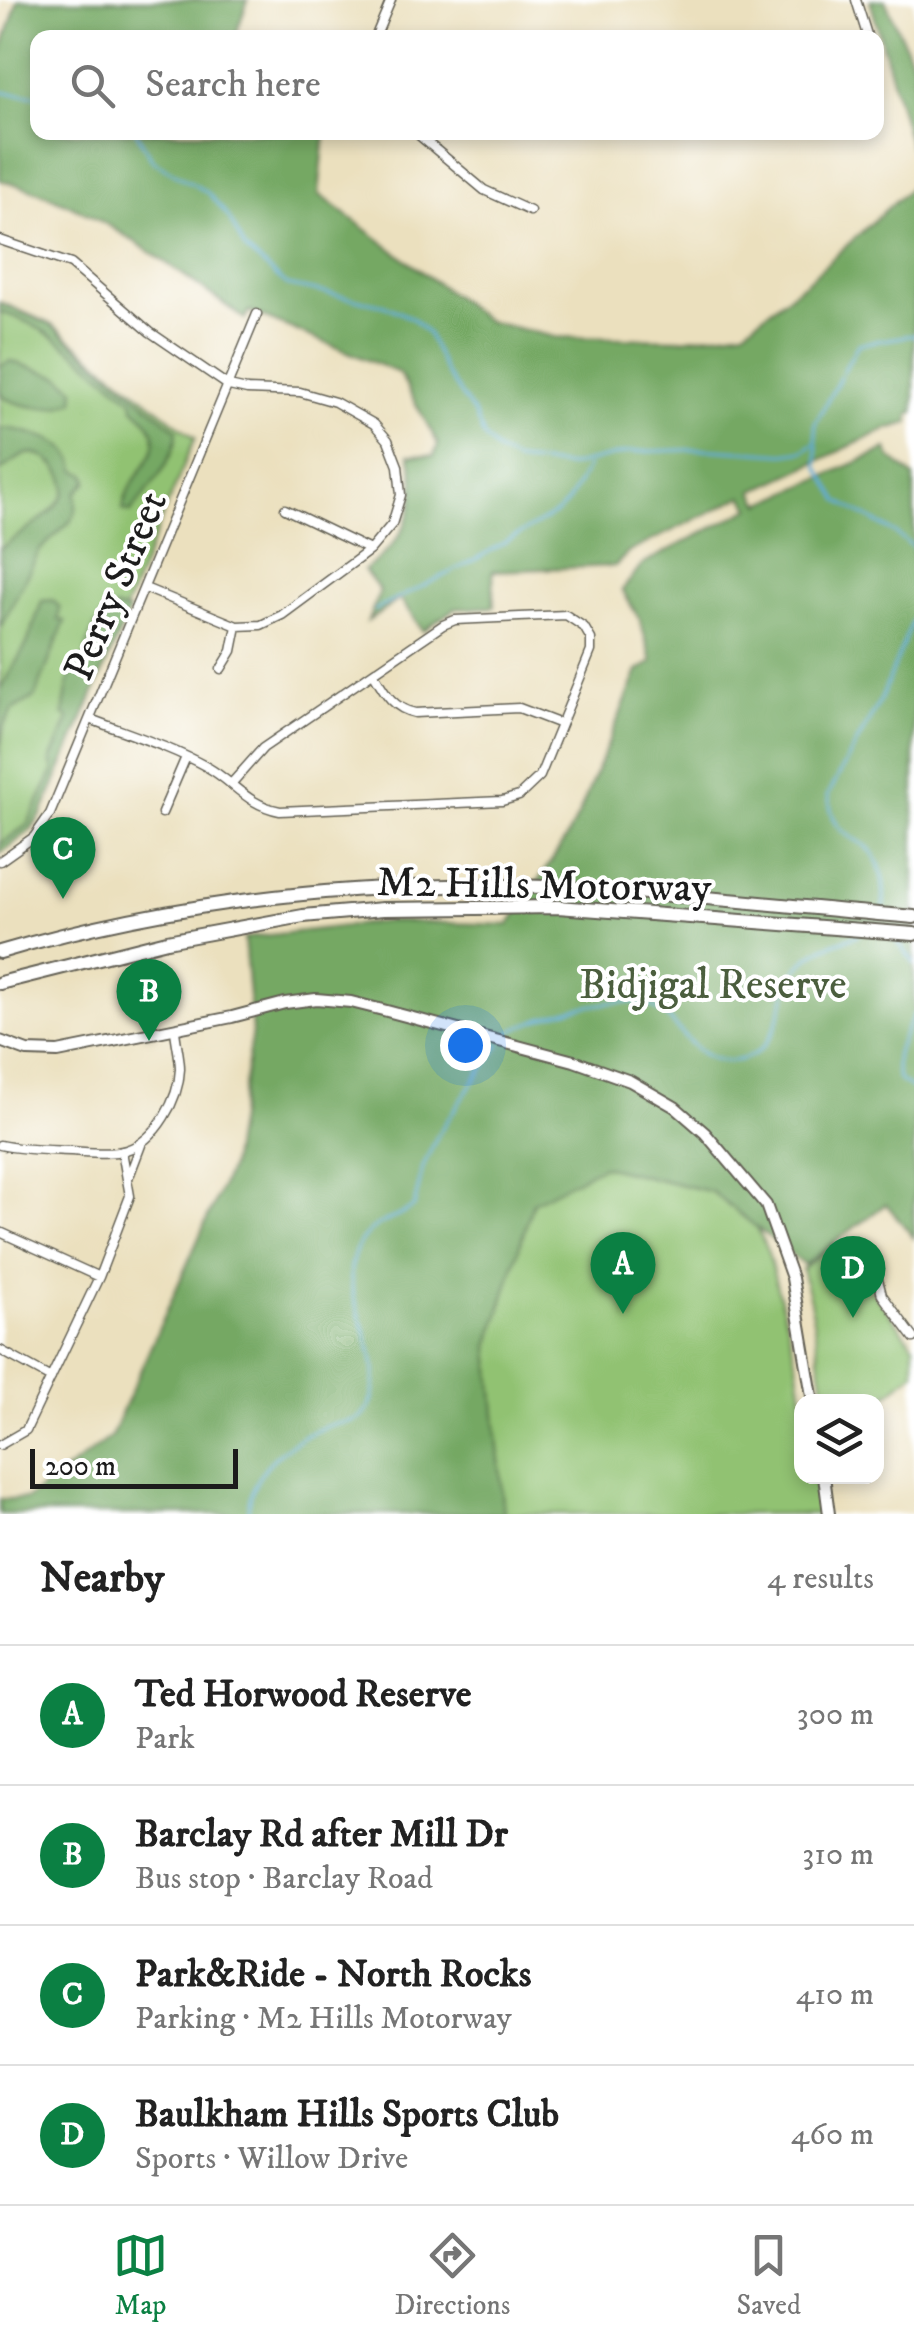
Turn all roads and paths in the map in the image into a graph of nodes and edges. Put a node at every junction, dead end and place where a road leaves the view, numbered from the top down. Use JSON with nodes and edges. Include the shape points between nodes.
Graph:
{"nodes":[{"id":1,"x":391,"y":0,"type":"edge"},
{"id":2,"x":856,"y":0,"type":"edge"},
{"id":3,"x":378,"y":30,"type":"edge"},
{"id":4,"x":865,"y":30,"type":"edge"},
{"id":5,"x":425,"y":140,"type":"edge"},
{"id":6,"x":530,"y":211,"type":"dead end"},
{"id":7,"x":0,"y":240,"type":"edge"},
{"id":8,"x":257,"y":314,"type":"dead end"},
{"id":9,"x":229,"y":386,"type":"junction"},
{"id":10,"x":285,"y":510,"type":"dead end"},
{"id":11,"x":370,"y":550,"type":"junction"},
{"id":12,"x":145,"y":588,"type":"junction"},
{"id":13,"x":237,"y":626,"type":"junction"},
{"id":14,"x":221,"y":669,"type":"dead end"},
{"id":15,"x":374,"y":674,"type":"junction"},
{"id":16,"x":90,"y":719,"type":"junction"},
{"id":17,"x":560,"y":724,"type":"junction"},
{"id":18,"x":186,"y":757,"type":"junction"},
{"id":19,"x":230,"y":784,"type":"junction"},
{"id":20,"x":162,"y":814,"type":"dead end"},
{"id":21,"x":0,"y":861,"type":"edge"},
{"id":22,"x":914,"y":917,"type":"edge"},
{"id":23,"x":914,"y":934,"type":"edge"},
{"id":24,"x":0,"y":952,"type":"edge"},
{"id":25,"x":0,"y":983,"type":"edge"},
{"id":26,"x":175,"y":1030,"type":"junction"},
{"id":27,"x":0,"y":1041,"type":"edge"},
{"id":28,"x":143,"y":1142,"type":"junction"},
{"id":29,"x":0,"y":1145,"type":"edge"},
{"id":30,"x":122,"y":1151,"type":"junction"},
{"id":31,"x":128,"y":1180,"type":"junction"},
{"id":32,"x":0,"y":1232,"type":"edge"},
{"id":33,"x":877,"y":1276,"type":"dead end"},
{"id":34,"x":98,"y":1278,"type":"junction"},
{"id":35,"x":914,"y":1338,"type":"edge"},
{"id":36,"x":0,"y":1350,"type":"edge"},
{"id":37,"x":51,"y":1378,"type":"junction"},
{"id":38,"x":812,"y":1394,"type":"edge"},
{"id":39,"x":0,"y":1445,"type":"edge"},
{"id":40,"x":825,"y":1484,"type":"edge"},
{"id":41,"x":830,"y":1514,"type":"edge"}],
"edges":[{"from":1,"to":3,"type":"street"},
{"from":2,"to":4,"type":"street"},
{"from":5,"to":6,"type":"street","via":[[484,190]]},
{"from":7,"to":9,"type":"street","via":[[71,264],[150,332]]},
{"from":8,"to":9,"type":"street","name":"Perry Street"},
{"from":9,"to":11,"type":"street","via":[[336,402],[388,440],[401,495],[392,524]]},
{"from":9,"to":12,"type":"street","name":"Perry Street"},
{"from":10,"to":11,"type":"street"},
{"from":11,"to":13,"type":"street","via":[[282,615]]},
{"from":12,"to":13,"type":"street"},
{"from":12,"to":16,"type":"street","name":"Perry Street"},
{"from":13,"to":14,"type":"street"},
{"from":15,"to":17,"type":"street","via":[[394,704],[415,714],[519,708]]},
{"from":15,"to":17,"type":"street","via":[[454,620],[574,619],[591,639],[591,651]]},
{"from":15,"to":19,"type":"street","via":[[263,748]]},
{"from":16,"to":18,"type":"street"},
{"from":16,"to":21,"type":"street","name":"Perry Street","via":[[44,824]]},
{"from":17,"to":19,"type":"street","via":[[540,776],[519,796],[502,801],[280,810],[251,802]]},
{"from":18,"to":19,"type":"street"},
{"from":18,"to":20,"type":"street"},
{"from":22,"to":24,"type":"highway","name":"M2 Hills Motorway","via":[[554,888],[406,887],[240,899],[117,921]]},
{"from":23,"to":25,"type":"highway","name":"M2 Hills Motorway","via":[[558,907],[353,911],[167,941]]},
{"from":26,"to":27,"type":"main road","via":[[58,1052]]},
{"from":26,"to":28,"type":"street","via":[[178,1084]]},
{"from":26,"to":38,"type":"main road","via":[[285,1002],[351,1002],[630,1081],[705,1133],[766,1205],[792,1278]]},
{"from":28,"to":30,"type":"street"},
{"from":28,"to":31,"type":"street"},
{"from":29,"to":30,"type":"street"},
{"from":30,"to":31,"type":"street"},
{"from":31,"to":34,"type":"street","via":[[128,1202]]},
{"from":32,"to":34,"type":"street"},
{"from":33,"to":35,"type":"street","via":[[882,1295]]},
{"from":34,"to":37,"type":"street"},
{"from":36,"to":37,"type":"street"},
{"from":37,"to":39,"type":"street","via":[[26,1430]]},
{"from":40,"to":41,"type":"main road"}]}
